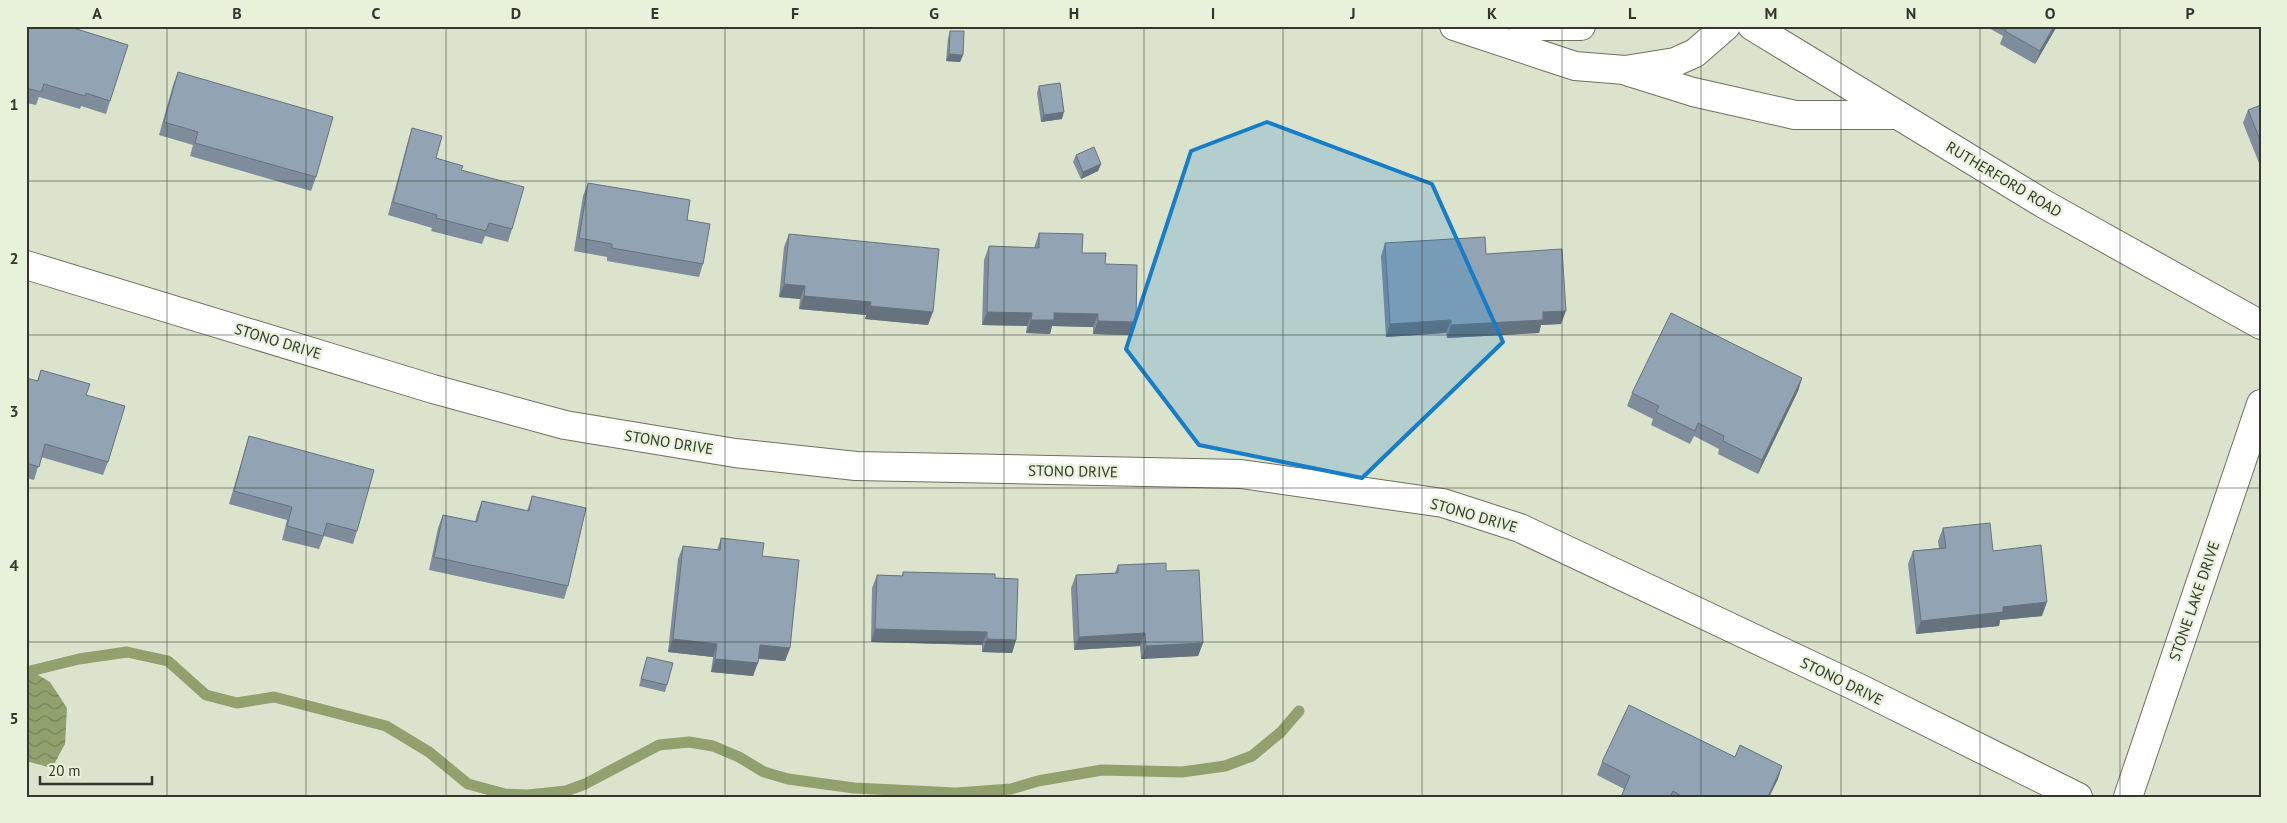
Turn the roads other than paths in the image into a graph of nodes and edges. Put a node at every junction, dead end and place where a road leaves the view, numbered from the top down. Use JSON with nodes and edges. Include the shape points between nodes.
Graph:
{"nodes":[{"id":1,"x":1454,"y":26,"type":"edge"},
{"id":2,"x":1523,"y":26,"type":"edge"},
{"id":3,"x":1581,"y":26,"type":"edge"},
{"id":4,"x":1726,"y":26,"type":"edge"},
{"id":5,"x":1752,"y":26,"type":"edge"},
{"id":6,"x":1626,"y":70,"type":"junction"},
{"id":7,"x":1897,"y":115,"type":"junction"},
{"id":8,"x":26,"y":265,"type":"edge"},
{"id":9,"x":2261,"y":325,"type":"edge"},
{"id":10,"x":2261,"y":404,"type":"edge"},
{"id":11,"x":2078,"y":797,"type":"edge"},
{"id":12,"x":2128,"y":797,"type":"edge"}],
"edges":[{"from":1,"to":6,"type":"street","via":[[1575,66]]},
{"from":2,"to":3,"type":"street"},
{"from":4,"to":6,"type":"street","via":[[1695,53],[1675,62]]},
{"from":5,"to":7,"type":"street","name":"RUTHERFORD ROAD"},
{"from":6,"to":7,"type":"street","via":[[1693,92],[1795,116]]},
{"from":7,"to":9,"type":"street","name":"RUTHERFORD ROAD","via":[[2044,204]]},
{"from":8,"to":11,"type":"street","name":"STONO DRIVE","via":[[565,425],[735,453],[856,466],[1241,474],[1443,503],[1520,528],[1858,688]]},
{"from":10,"to":12,"type":"street","name":"STONE LAKE DRIVE"}]}
